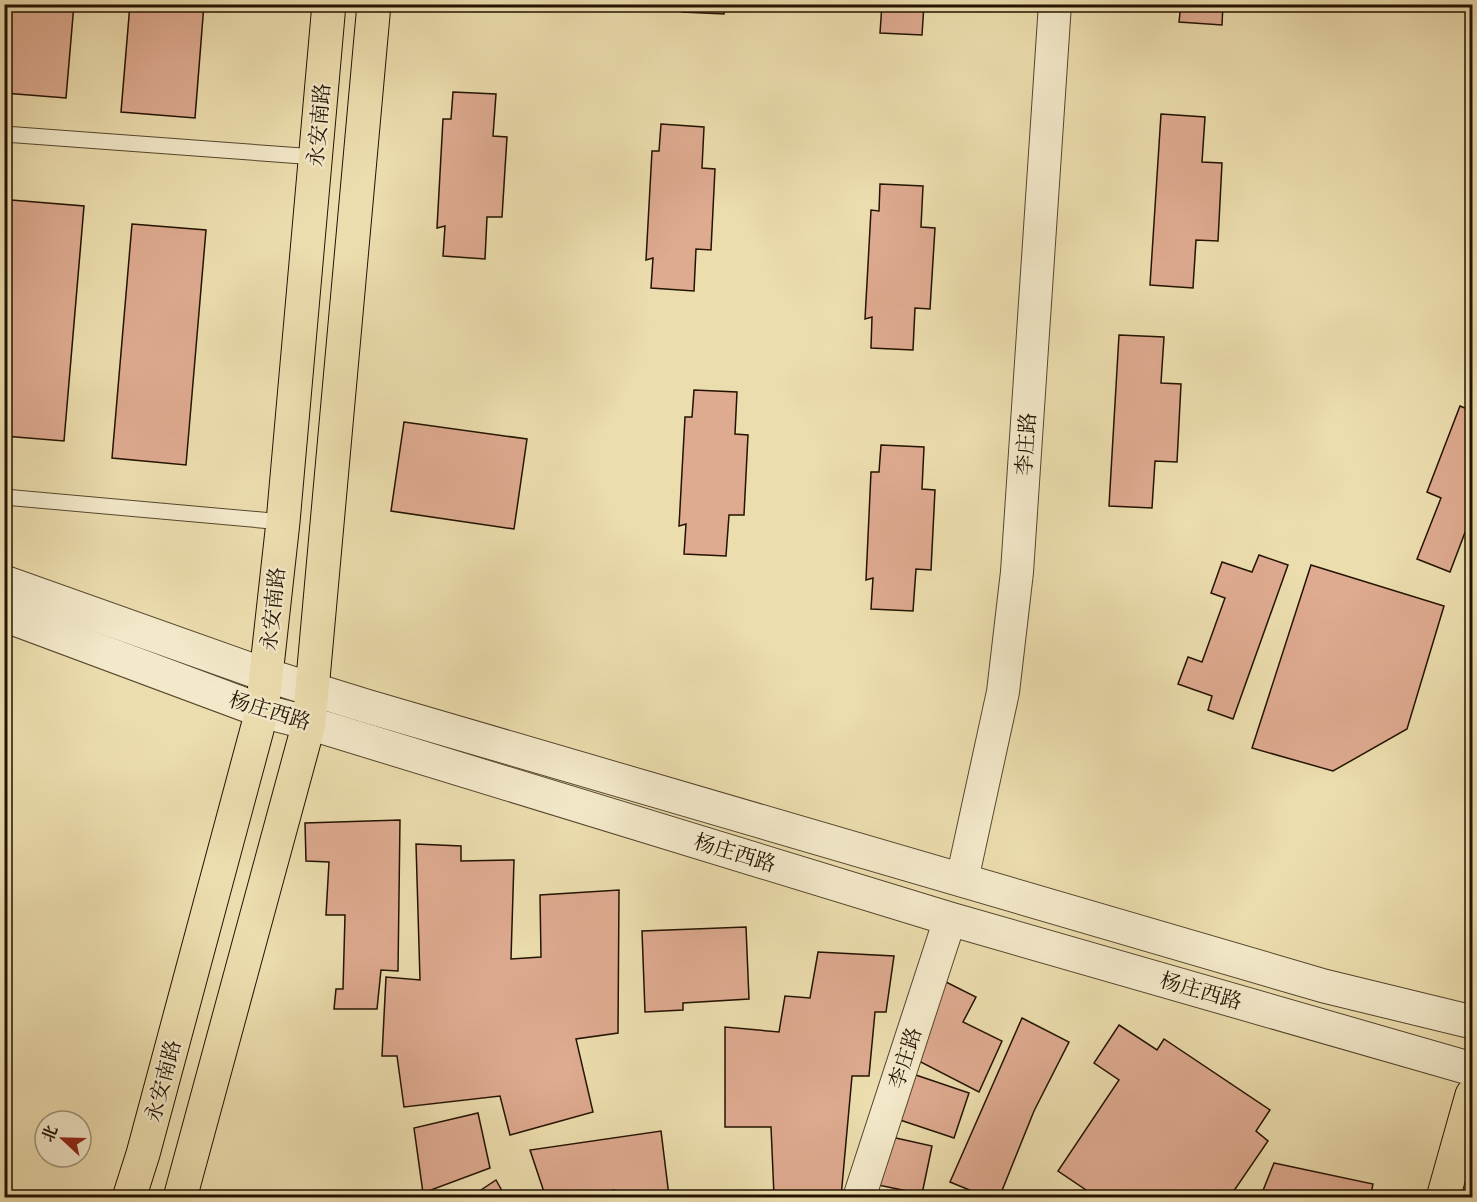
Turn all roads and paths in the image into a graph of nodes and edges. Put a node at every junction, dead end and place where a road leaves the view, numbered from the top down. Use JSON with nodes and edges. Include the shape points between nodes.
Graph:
{"nodes":[{"id":1,"x":330,"y":4,"type":"edge"},
{"id":2,"x":374,"y":4,"type":"edge"},
{"id":3,"x":1055,"y":4,"type":"edge"},
{"id":4,"x":4,"y":134,"type":"edge"},
{"id":5,"x":316,"y":157,"type":"junction"},
{"id":6,"x":4,"y":497,"type":"edge"},
{"id":7,"x":283,"y":522,"type":"junction"},
{"id":8,"x":4,"y":582,"type":"edge"},
{"id":9,"x":4,"y":615,"type":"edge"},
{"id":10,"x":266,"y":675,"type":"junction"},
{"id":11,"x":312,"y":688,"type":"junction"},
{"id":12,"x":262,"y":711,"type":"junction"},
{"id":13,"x":309,"y":723,"type":"junction"},
{"id":14,"x":962,"y":880,"type":"junction"},
{"id":15,"x":950,"y":919,"type":"junction"},
{"id":16,"x":1473,"y":1022,"type":"edge"},
{"id":17,"x":1473,"y":1070,"type":"edge"},
{"id":18,"x":1473,"y":1095,"type":"edge"},
{"id":19,"x":129,"y":1197,"type":"edge"},
{"id":20,"x":180,"y":1197,"type":"edge"},
{"id":21,"x":859,"y":1197,"type":"edge"},
{"id":22,"x":1443,"y":1197,"type":"edge"}],
"edges":[{"from":1,"to":5,"type":"main road","name":"永安南路"},
{"from":2,"to":11,"type":"main road","name":"永安南路"},
{"from":3,"to":14,"type":"street","name":"李庄路","via":[[1017,572],[1003,692]]},
{"from":4,"to":5,"type":"lane"},
{"from":5,"to":7,"type":"main road","name":"永安南路"},
{"from":6,"to":7,"type":"lane"},
{"from":7,"to":10,"type":"main road","name":"永安南路"},
{"from":8,"to":10,"type":"street","name":"杨庄西路"},
{"from":9,"to":12,"type":"street","name":"杨庄西路"},
{"from":10,"to":11,"type":"street","name":"杨庄西路"},
{"from":10,"to":12,"type":"main road","name":"永安南路"},
{"from":11,"to":13,"type":"main road","name":"永安南路"},
{"from":11,"to":14,"type":"street","name":"杨庄西路"},
{"from":12,"to":13,"type":"street","name":"杨庄西路"},
{"from":12,"to":19,"type":"main road","name":"永安南路"},
{"from":13,"to":15,"type":"street","name":"杨庄西路"},
{"from":13,"to":20,"type":"main road","name":"永安南路"},
{"from":14,"to":16,"type":"street","name":"杨庄西路","via":[[1324,986]]},
{"from":15,"to":17,"type":"street","name":"杨庄西路"},
{"from":15,"to":21,"type":"street","name":"李庄路"},
{"from":18,"to":22,"type":"main road"}]}
